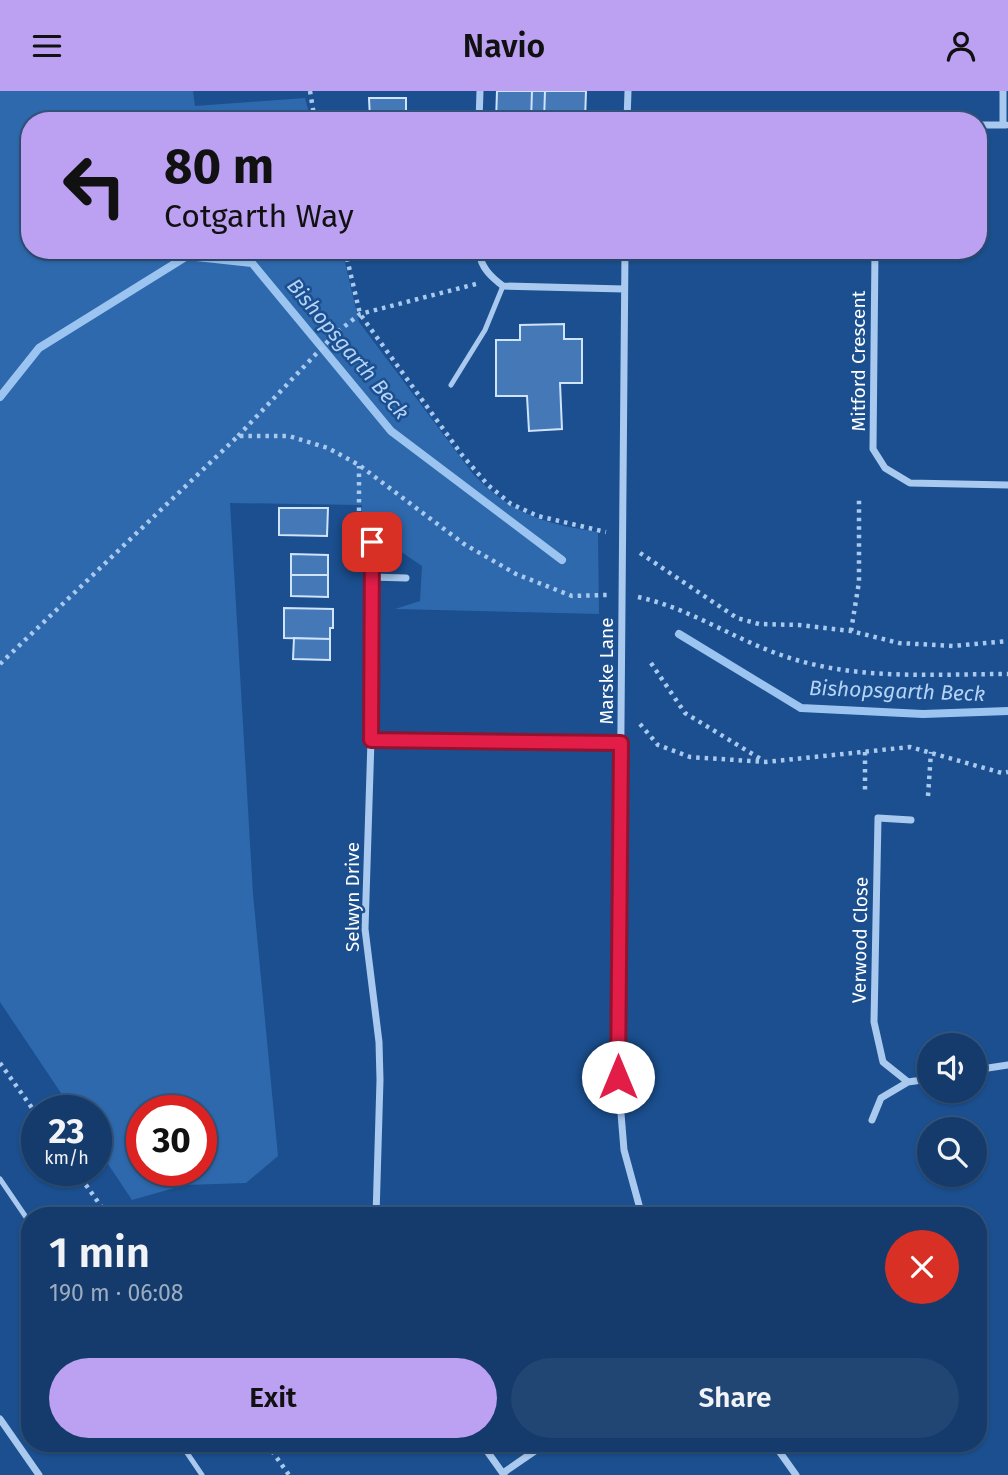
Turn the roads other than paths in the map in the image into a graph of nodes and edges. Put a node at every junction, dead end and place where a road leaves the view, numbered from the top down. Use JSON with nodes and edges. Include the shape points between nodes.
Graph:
{"nodes":[{"id":1,"x":480,"y":91,"type":"edge"},
{"id":2,"x":628,"y":91,"type":"edge"},
{"id":3,"x":1003,"y":91,"type":"edge"},
{"id":4,"x":479,"y":112,"type":"edge"},
{"id":5,"x":627,"y":112,"type":"edge"},
{"id":6,"x":987,"y":125,"type":"edge"},
{"id":7,"x":1006,"y":125,"type":"edge"},
{"id":8,"x":480,"y":259,"type":"edge"},
{"id":9,"x":625,"y":259,"type":"edge"},
{"id":10,"x":875,"y":259,"type":"edge"},
{"id":11,"x":503,"y":286,"type":"junction"},
{"id":12,"x":625,"y":289,"type":"junction"},
{"id":13,"x":451,"y":385,"type":"dead end"},
{"id":14,"x":1008,"y":485,"type":"edge"},
{"id":15,"x":372,"y":542,"type":"dead end"},
{"id":16,"x":371,"y":577,"type":"junction"},
{"id":17,"x":406,"y":578,"type":"dead end"},
{"id":18,"x":371,"y":740,"type":"junction"},
{"id":19,"x":621,"y":743,"type":"junction"},
{"id":20,"x":911,"y":820,"type":"dead end"},
{"id":21,"x":1008,"y":1065,"type":"edge"},
{"id":22,"x":987,"y":1068,"type":"edge"},
{"id":23,"x":917,"y":1081,"type":"edge"},
{"id":24,"x":908,"y":1082,"type":"junction"},
{"id":25,"x":872,"y":1120,"type":"dead end"},
{"id":26,"x":0,"y":1179,"type":"edge"},
{"id":27,"x":376,"y":1207,"type":"edge"},
{"id":28,"x":640,"y":1207,"type":"edge"},
{"id":29,"x":21,"y":1210,"type":"edge"},
{"id":30,"x":0,"y":1419,"type":"edge"},
{"id":31,"x":21,"y":1449,"type":"edge"},
{"id":32,"x":23,"y":1452,"type":"edge"},
{"id":33,"x":186,"y":1452,"type":"edge"},
{"id":34,"x":488,"y":1452,"type":"edge"},
{"id":35,"x":534,"y":1452,"type":"edge"},
{"id":36,"x":780,"y":1452,"type":"edge"},
{"id":37,"x":503,"y":1474,"type":"edge"},
{"id":38,"x":39,"y":1475,"type":"edge"},
{"id":39,"x":202,"y":1475,"type":"edge"},
{"id":40,"x":796,"y":1475,"type":"edge"}],
"edges":[{"from":1,"to":4,"type":"street"},
{"from":2,"to":5,"type":"street"},
{"from":3,"to":7,"type":"street"},
{"from":6,"to":7,"type":"street"},
{"from":8,"to":11,"type":"street","via":[[489,276]]},
{"from":9,"to":12,"type":"street","name":"Marske Lane"},
{"from":10,"to":14,"type":"street","name":"Mitford Crescent","via":[[873,449],[885,468],[910,483]]},
{"from":11,"to":12,"type":"street"},
{"from":11,"to":13,"type":"lane","via":[[485,330]]},
{"from":12,"to":19,"type":"street","name":"Marske Lane"},
{"from":15,"to":16,"type":"street","name":"Selwyn Drive"},
{"from":16,"to":17,"type":"street"},
{"from":16,"to":18,"type":"street","name":"Selwyn Drive"},
{"from":18,"to":19,"type":"street"},
{"from":18,"to":27,"type":"street","name":"Selwyn Drive","via":[[365,929],[379,1054]]},
{"from":19,"to":28,"type":"street","name":"Marske Lane","via":[[618,1077],[624,1150]]},
{"from":20,"to":24,"type":"street","name":"Verwood Close","via":[[878,818],[874,1022],[883,1062]]},
{"from":21,"to":22,"type":"street"},
{"from":23,"to":24,"type":"street"},
{"from":24,"to":25,"type":"street","via":[[881,1098]]},
{"from":26,"to":29,"type":"lane"},
{"from":30,"to":31,"type":"street"},
{"from":32,"to":38,"type":"street"},
{"from":33,"to":39,"type":"lane"},
{"from":34,"to":37,"type":"street"},
{"from":35,"to":37,"type":"street"},
{"from":36,"to":40,"type":"street"}]}
